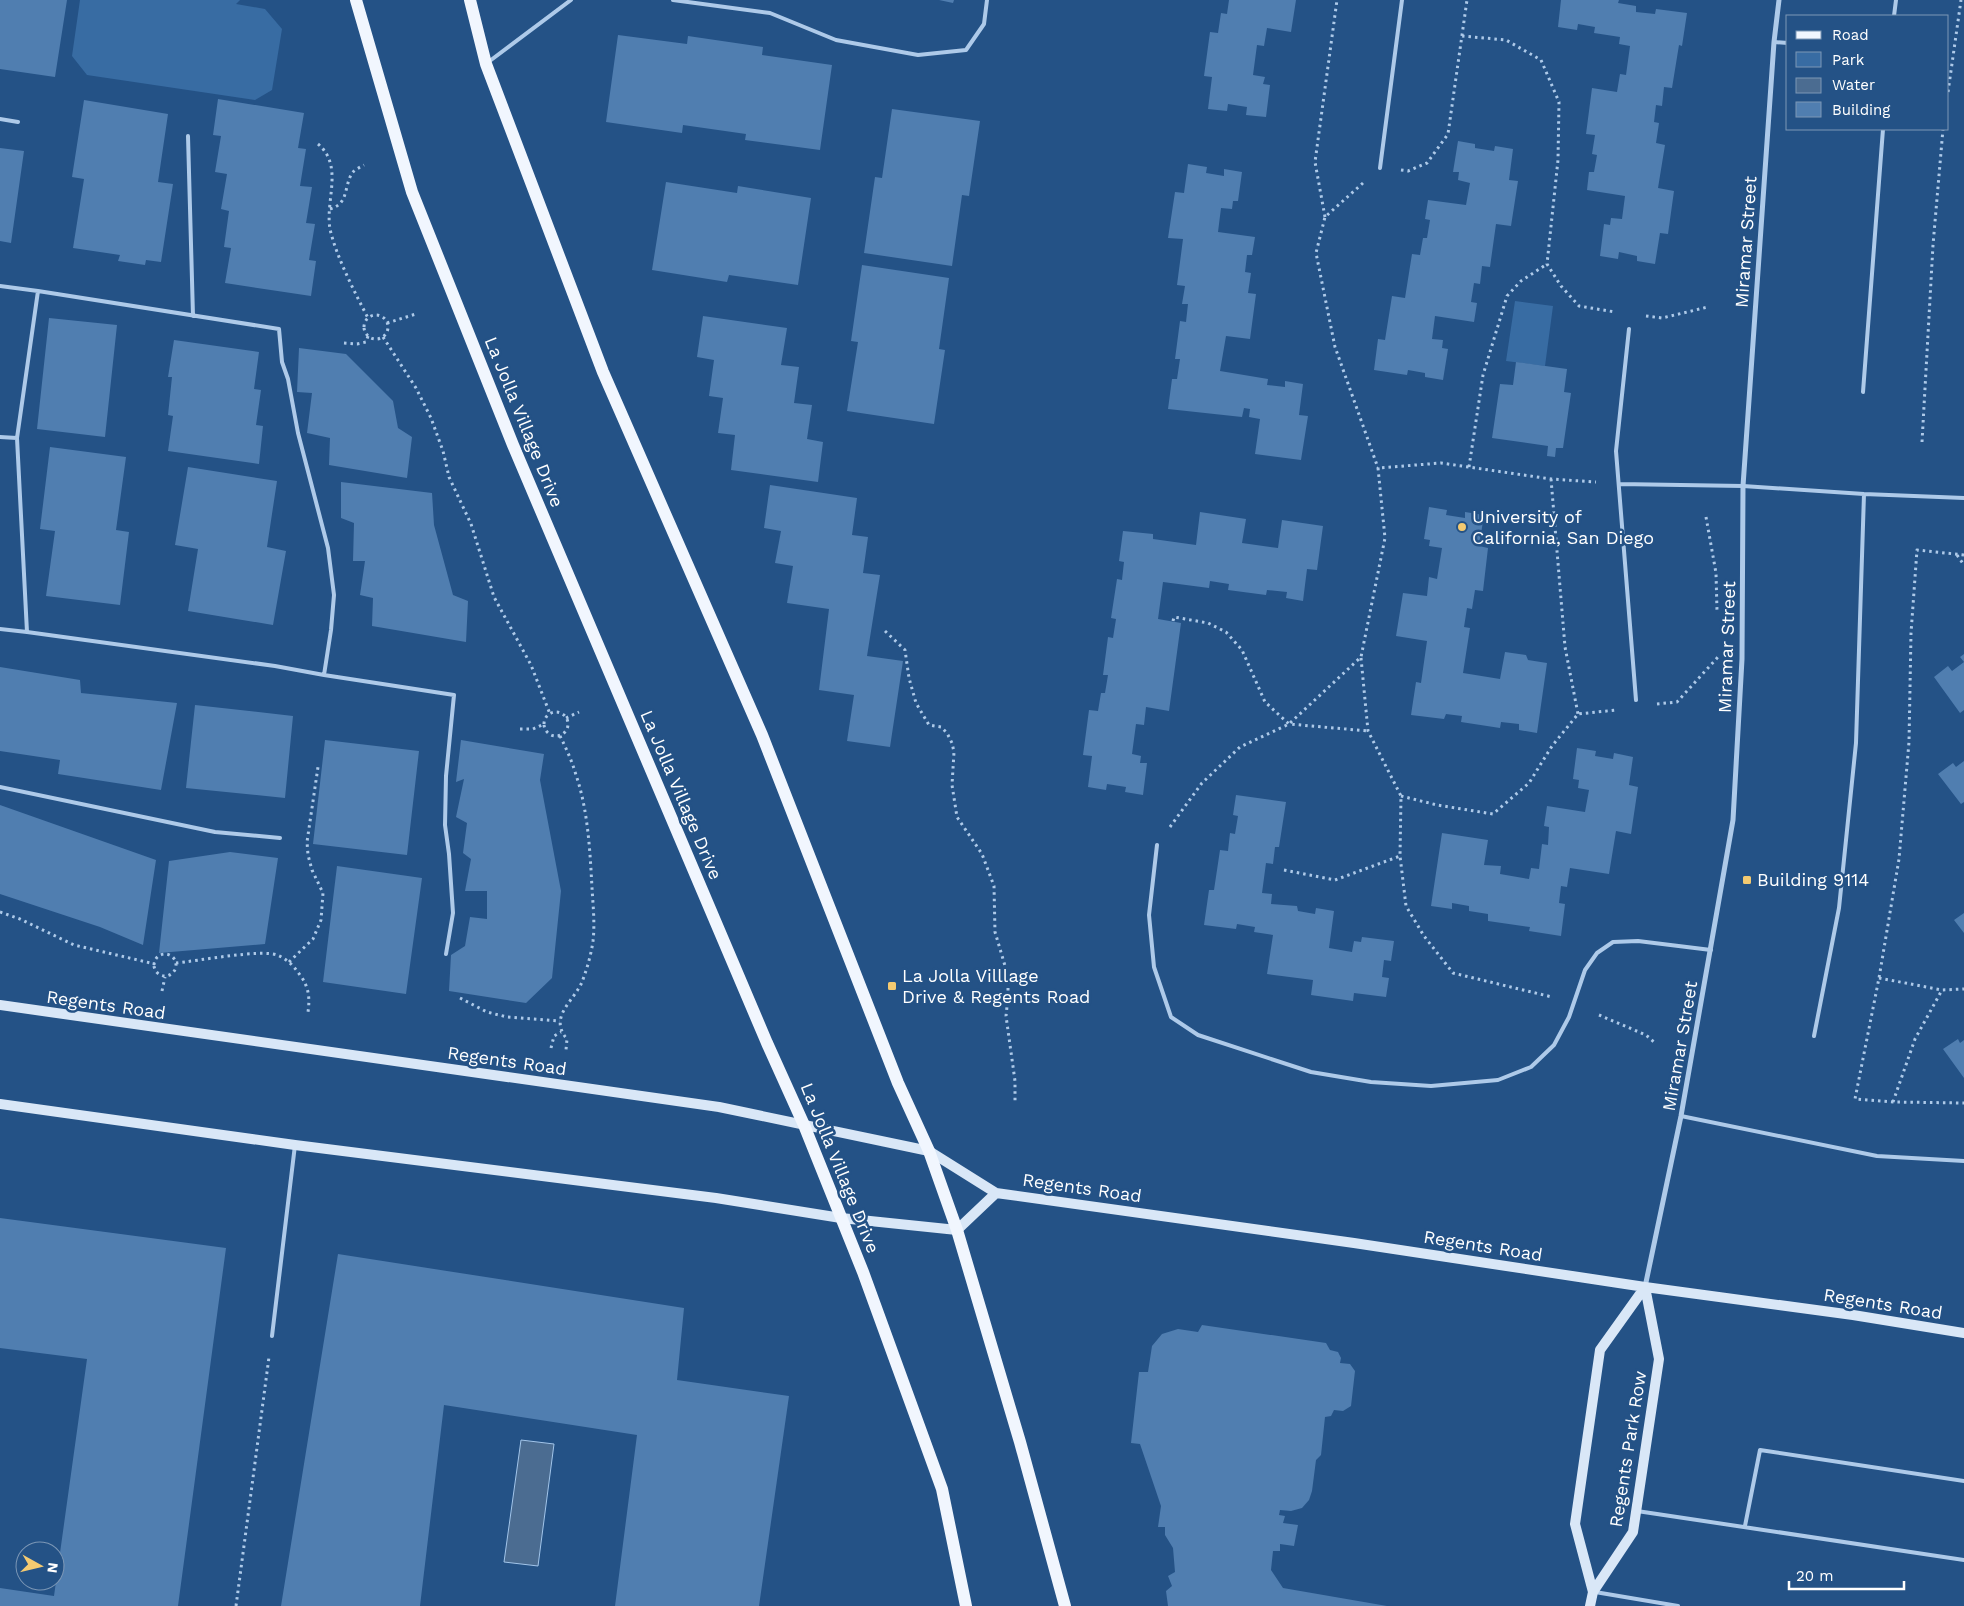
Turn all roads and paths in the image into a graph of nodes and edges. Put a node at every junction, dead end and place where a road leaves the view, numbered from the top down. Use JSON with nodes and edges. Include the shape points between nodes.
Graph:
{"nodes":[{"id":1,"x":356,"y":0,"type":"edge"},
{"id":2,"x":470,"y":0,"type":"edge"},
{"id":3,"x":571,"y":0,"type":"edge"},
{"id":4,"x":673,"y":0,"type":"edge"},
{"id":5,"x":987,"y":0,"type":"edge"},
{"id":6,"x":1337,"y":0,"type":"edge"},
{"id":7,"x":1402,"y":0,"type":"edge"},
{"id":8,"x":1467,"y":0,"type":"edge"},
{"id":9,"x":1779,"y":0,"type":"edge"},
{"id":10,"x":1896,"y":0,"type":"edge"},
{"id":11,"x":1961,"y":0,"type":"edge"},
{"id":12,"x":1894,"y":15,"type":"edge"},
{"id":13,"x":1462,"y":36,"type":"junction"},
{"id":14,"x":1774,"y":42,"type":"junction"},
{"id":15,"x":1786,"y":43,"type":"edge"},
{"id":16,"x":486,"y":64,"type":"junction"},
{"id":17,"x":1949,"y":85,"type":"edge"},
{"id":18,"x":0,"y":119,"type":"edge"},
{"id":19,"x":18,"y":122,"type":"dead end"},
{"id":20,"x":1883,"y":130,"type":"edge"},
{"id":21,"x":1943,"y":130,"type":"edge"},
{"id":22,"x":188,"y":136,"type":"dead end"},
{"id":23,"x":318,"y":144,"type":"dead end"},
{"id":24,"x":364,"y":165,"type":"dead end"},
{"id":25,"x":1380,"y":168,"type":"junction"},
{"id":26,"x":330,"y":209,"type":"junction"},
{"id":27,"x":1325,"y":217,"type":"junction"},
{"id":28,"x":1547,"y":264,"type":"junction"},
{"id":29,"x":0,"y":286,"type":"edge"},
{"id":30,"x":38,"y":291,"type":"junction"},
{"id":31,"x":1708,"y":307,"type":"dead end"},
{"id":32,"x":1622,"y":313,"type":"dead end"},
{"id":33,"x":416,"y":314,"type":"dead end"},
{"id":34,"x":1638,"y":315,"type":"dead end"},
{"id":35,"x":192,"y":316,"type":"junction"},
{"id":36,"x":368,"y":318,"type":"junction"},
{"id":37,"x":387,"y":323,"type":"junction"},
{"id":38,"x":1629,"y":329,"type":"dead end"},
{"id":39,"x":368,"y":336,"type":"junction"},
{"id":40,"x":383,"y":337,"type":"junction"},
{"id":41,"x":344,"y":343,"type":"dead end"},
{"id":42,"x":1863,"y":392,"type":"dead end"},
{"id":43,"x":0,"y":437,"type":"edge"},
{"id":44,"x":18,"y":438,"type":"junction"},
{"id":45,"x":1922,"y":442,"type":"dead end"},
{"id":46,"x":1469,"y":467,"type":"junction"},
{"id":47,"x":1378,"y":468,"type":"junction"},
{"id":48,"x":1551,"y":479,"type":"junction"},
{"id":49,"x":1619,"y":484,"type":"junction"},
{"id":50,"x":1743,"y":486,"type":"junction"},
{"id":51,"x":1864,"y":494,"type":"junction"},
{"id":52,"x":1964,"y":498,"type":"edge"},
{"id":53,"x":1706,"y":517,"type":"dead end"},
{"id":54,"x":1957,"y":555,"type":"junction"},
{"id":55,"x":1964,"y":555,"type":"edge"},
{"id":56,"x":1964,"y":565,"type":"edge"},
{"id":57,"x":1717,"y":620,"type":"dead end"},
{"id":58,"x":1173,"y":621,"type":"dead end"},
{"id":59,"x":0,"y":629,"type":"edge"},
{"id":60,"x":885,"y":631,"type":"dead end"},
{"id":61,"x":27,"y":632,"type":"junction"},
{"id":62,"x":1718,"y":648,"type":"dead end"},
{"id":63,"x":1361,"y":657,"type":"junction"},
{"id":64,"x":324,"y":675,"type":"junction"},
{"id":65,"x":1636,"y":700,"type":"dead end"},
{"id":66,"x":1653,"y":705,"type":"dead end"},
{"id":67,"x":1623,"y":709,"type":"dead end"},
{"id":68,"x":579,"y":712,"type":"dead end"},
{"id":69,"x":550,"y":714,"type":"junction"},
{"id":70,"x":1578,"y":714,"type":"junction"},
{"id":71,"x":566,"y":718,"type":"junction"},
{"id":72,"x":544,"y":724,"type":"junction"},
{"id":73,"x":1289,"y":724,"type":"junction"},
{"id":74,"x":520,"y":728,"type":"dead end"},
{"id":75,"x":1368,"y":732,"type":"junction"},
{"id":76,"x":560,"y":736,"type":"junction"},
{"id":77,"x":318,"y":767,"type":"dead end"},
{"id":78,"x":0,"y":787,"type":"edge"},
{"id":79,"x":1401,"y":796,"type":"junction"},
{"id":80,"x":280,"y":838,"type":"dead end"},
{"id":81,"x":1157,"y":845,"type":"joint"},
{"id":82,"x":1400,"y":856,"type":"junction"},
{"id":83,"x":1284,"y":870,"type":"dead end"},
{"id":84,"x":0,"y":912,"type":"edge"},
{"id":85,"x":1711,"y":950,"type":"junction"},
{"id":86,"x":446,"y":954,"type":"dead end"},
{"id":87,"x":289,"y":962,"type":"junction"},
{"id":88,"x":176,"y":963,"type":"junction"},
{"id":89,"x":155,"y":964,"type":"junction"},
{"id":90,"x":165,"y":976,"type":"junction"},
{"id":91,"x":1879,"y":978,"type":"junction"},
{"id":92,"x":1964,"y":989,"type":"edge"},
{"id":93,"x":1942,"y":990,"type":"junction"},
{"id":94,"x":162,"y":991,"type":"dead end"},
{"id":95,"x":1553,"y":997,"type":"dead end"},
{"id":96,"x":460,"y":998,"type":"dead end"},
{"id":97,"x":0,"y":1005,"type":"edge"},
{"id":98,"x":308,"y":1012,"type":"dead end"},
{"id":99,"x":1599,"y":1015,"type":"dead end"},
{"id":100,"x":560,"y":1021,"type":"junction"},
{"id":101,"x":562,"y":1032,"type":"junction"},
{"id":102,"x":1814,"y":1036,"type":"dead end"},
{"id":103,"x":1654,"y":1042,"type":"dead end"},
{"id":104,"x":551,"y":1048,"type":"dead end"},
{"id":105,"x":566,"y":1050,"type":"dead end"},
{"id":106,"x":1893,"y":1102,"type":"junction"},
{"id":107,"x":1964,"y":1103,"type":"edge"},
{"id":108,"x":0,"y":1104,"type":"edge"},
{"id":109,"x":1015,"y":1104,"type":"dead end"},
{"id":110,"x":1681,"y":1116,"type":"junction"},
{"id":111,"x":804,"y":1125,"type":"junction"},
{"id":112,"x":295,"y":1145,"type":"junction"},
{"id":113,"x":929,"y":1151,"type":"junction"},
{"id":114,"x":1964,"y":1161,"type":"edge"},
{"id":115,"x":996,"y":1193,"type":"junction"},
{"id":116,"x":841,"y":1218,"type":"junction"},
{"id":117,"x":957,"y":1230,"type":"junction"},
{"id":118,"x":1645,"y":1287,"type":"junction"},
{"id":119,"x":1964,"y":1333,"type":"edge"},
{"id":120,"x":272,"y":1336,"type":"joint"},
{"id":121,"x":1964,"y":1481,"type":"edge"},
{"id":122,"x":1636,"y":1511,"type":"junction"},
{"id":123,"x":1746,"y":1526,"type":"junction"},
{"id":124,"x":1964,"y":1560,"type":"edge"},
{"id":125,"x":1593,"y":1592,"type":"junction"},
{"id":126,"x":236,"y":1606,"type":"edge"},
{"id":127,"x":966,"y":1606,"type":"edge"},
{"id":128,"x":1065,"y":1606,"type":"edge"},
{"id":129,"x":1590,"y":1606,"type":"edge"},
{"id":130,"x":1678,"y":1606,"type":"edge"}],
"edges":[{"from":1,"to":111,"type":"main road","name":"La Jolla Village Drive","via":[[412,192],[513,445]]},
{"from":2,"to":16,"type":"main road"},
{"from":3,"to":16,"type":"lane"},
{"from":4,"to":5,"type":"lane","via":[[770,13],[836,40],[918,55],[966,50],[984,24]]},
{"from":6,"to":27,"type":"path","via":[[1315,162]]},
{"from":7,"to":25,"type":"lane"},
{"from":8,"to":13,"type":"path"},
{"from":9,"to":14,"type":"street","name":"Miramar Street"},
{"from":10,"to":12,"type":"lane"},
{"from":11,"to":17,"type":"path"},
{"from":13,"to":25,"type":"path","via":[[1448,134],[1427,163],[1408,171]]},
{"from":13,"to":28,"type":"path","via":[[1506,40],[1541,60],[1559,102],[1558,160]]},
{"from":14,"to":15,"type":"lane"},
{"from":14,"to":50,"type":"street","name":"Miramar Street"},
{"from":16,"to":113,"type":"main road","via":[[603,372],[762,735],[898,1083]]},
{"from":18,"to":19,"type":"lane"},
{"from":20,"to":42,"type":"lane"},
{"from":21,"to":45,"type":"path"},
{"from":22,"to":35,"type":"lane"},
{"from":23,"to":26,"type":"path","via":[[325,150],[332,166]]},
{"from":24,"to":26,"type":"path","via":[[351,175],[340,204]]},
{"from":25,"to":27,"type":"path"},
{"from":26,"to":36,"type":"path","via":[[330,229],[337,250]]},
{"from":27,"to":47,"type":"path","via":[[1316,253],[1335,347]]},
{"from":28,"to":32,"type":"path","via":[[1561,286],[1580,306]]},
{"from":28,"to":46,"type":"path","via":[[1520,281],[1507,296],[1483,375]]},
{"from":29,"to":30,"type":"lane"},
{"from":30,"to":35,"type":"lane"},
{"from":30,"to":44,"type":"lane"},
{"from":31,"to":34,"type":"path","via":[[1662,318]]},
{"from":33,"to":37,"type":"path"},
{"from":35,"to":64,"type":"lane","via":[[280,330],[282,362],[328,548],[334,595]]},
{"from":36,"to":37,"type":"path","via":[[379,315]]},
{"from":36,"to":39,"type":"path","via":[[364,325]]},
{"from":37,"to":40,"type":"path","via":[[388,331]]},
{"from":38,"to":49,"type":"lane","via":[[1616,451]]},
{"from":39,"to":40,"type":"path","via":[[376,340]]},
{"from":39,"to":41,"type":"path","via":[[366,342]]},
{"from":40,"to":69,"type":"path","via":[[431,418],[449,477],[471,524],[494,597],[531,666]]},
{"from":43,"to":44,"type":"lane"},
{"from":44,"to":61,"type":"lane"},
{"from":46,"to":47,"type":"path","via":[[1441,463]]},
{"from":46,"to":48,"type":"path"},
{"from":47,"to":63,"type":"path","via":[[1385,538]]},
{"from":48,"to":49,"type":"path"},
{"from":48,"to":70,"type":"path","via":[[1565,647]]},
{"from":49,"to":50,"type":"lane"},
{"from":49,"to":65,"type":"lane"},
{"from":50,"to":51,"type":"lane"},
{"from":50,"to":85,"type":"street","name":"Miramar Street","via":[[1742,660],[1733,820]]},
{"from":51,"to":52,"type":"lane"},
{"from":51,"to":102,"type":"lane","via":[[1856,743],[1839,908]]},
{"from":53,"to":57,"type":"path","via":[[1716,573]]},
{"from":54,"to":55,"type":"path"},
{"from":54,"to":56,"type":"path"},
{"from":54,"to":91,"type":"path","via":[[1917,550],[1911,633],[1909,742],[1899,859]]},
{"from":58,"to":73,"type":"path","via":[[1174,617],[1189,619],[1208,623],[1226,632],[1242,650],[1266,702]]},
{"from":59,"to":61,"type":"lane"},
{"from":60,"to":109,"type":"path","via":[[905,650],[909,678],[920,712],[929,725],[941,727],[952,743],[952,785],[957,817],[982,854],[994,886],[995,932],[1008,976],[1006,1016]]},
{"from":61,"to":64,"type":"lane"},
{"from":62,"to":66,"type":"path","via":[[1718,657],[1677,702]]},
{"from":63,"to":73,"type":"path"},
{"from":63,"to":75,"type":"path"},
{"from":64,"to":86,"type":"lane","via":[[454,695],[445,825],[453,913]]},
{"from":67,"to":70,"type":"path"},
{"from":68,"to":71,"type":"path"},
{"from":69,"to":71,"type":"path","via":[[557,713]]},
{"from":69,"to":72,"type":"path"},
{"from":70,"to":79,"type":"path","via":[[1528,783],[1493,814]]},
{"from":71,"to":76,"type":"path","via":[[568,727]]},
{"from":72,"to":74,"type":"path","via":[[538,728]]},
{"from":72,"to":76,"type":"path","via":[[548,734]]},
{"from":73,"to":75,"type":"path"},
{"from":73,"to":81,"type":"path","via":[[1240,747],[1202,783]]},
{"from":75,"to":79,"type":"path"},
{"from":76,"to":100,"type":"path","via":[[581,790],[594,917],[589,962],[581,984]]},
{"from":77,"to":87,"type":"path","via":[[307,842],[312,870],[323,893],[321,920],[313,939]]},
{"from":78,"to":80,"type":"lane","via":[[215,832]]},
{"from":79,"to":82,"type":"path"},
{"from":81,"to":85,"type":"lane","via":[[1149,915],[1154,967],[1171,1017],[1198,1035],[1311,1072],[1371,1082],[1431,1086],[1498,1080],[1531,1067],[1554,1045],[1569,1017],[1585,970],[1597,953],[1612,942],[1638,941]]},
{"from":82,"to":83,"type":"path","via":[[1335,880]]},
{"from":82,"to":95,"type":"path","via":[[1406,906],[1453,973]]},
{"from":84,"to":89,"type":"path","via":[[74,945]]},
{"from":85,"to":110,"type":"street","name":"Miramar Street"},
{"from":87,"to":88,"type":"path","via":[[276,954],[268,954]]},
{"from":87,"to":98,"type":"path","via":[[306,982],[310,1000]]},
{"from":88,"to":89,"type":"path","via":[[173,957],[163,955]]},
{"from":88,"to":90,"type":"path","via":[[174,972]]},
{"from":89,"to":90,"type":"path","via":[[156,971]]},
{"from":90,"to":94,"type":"path"},
{"from":91,"to":93,"type":"path"},
{"from":91,"to":106,"type":"path","via":[[1855,1099]]},
{"from":92,"to":93,"type":"path"},
{"from":93,"to":106,"type":"path","via":[[1914,1039]]},
{"from":96,"to":100,"type":"path","via":[[487,1012],[507,1017]]},
{"from":97,"to":111,"type":"main road","name":"Regents Road","via":[[719,1107]]},
{"from":99,"to":103,"type":"path","via":[[1646,1035]]},
{"from":100,"to":101,"type":"path"},
{"from":101,"to":104,"type":"path","via":[[554,1036]]},
{"from":101,"to":105,"type":"path","via":[[567,1038]]},
{"from":106,"to":107,"type":"path"},
{"from":108,"to":112,"type":"main road"},
{"from":110,"to":114,"type":"lane","via":[[1877,1156]]},
{"from":110,"to":118,"type":"street","name":"Miramar Street"},
{"from":111,"to":113,"type":"main road","name":"Regents Road"},
{"from":111,"to":116,"type":"main road","name":"La Jolla Village Drive"},
{"from":112,"to":116,"type":"main road","via":[[716,1198]]},
{"from":112,"to":120,"type":"lane"},
{"from":113,"to":115,"type":"main road","name":"Regents Road"},
{"from":113,"to":117,"type":"main road"},
{"from":115,"to":117,"type":"main road","name":"Regents Road"},
{"from":115,"to":118,"type":"main road","name":"Regents Road"},
{"from":116,"to":117,"type":"main road"},
{"from":116,"to":127,"type":"main road","name":"La Jolla Village Drive","via":[[942,1489]]},
{"from":117,"to":128,"type":"main road"},
{"from":118,"to":119,"type":"main road","name":"Regents Road"},
{"from":118,"to":122,"type":"main road","name":"Regents Park Row","via":[[1659,1359]]},
{"from":118,"to":125,"type":"main road","via":[[1600,1350],[1574,1524]]},
{"from":120,"to":126,"type":"path"},
{"from":121,"to":123,"type":"lane","via":[[1760,1450]]},
{"from":122,"to":123,"type":"lane"},
{"from":122,"to":125,"type":"main road","name":"Regents Park Row","via":[[1633,1532]]},
{"from":123,"to":124,"type":"lane"},
{"from":125,"to":129,"type":"main road","name":"Regents Park Row"},
{"from":125,"to":130,"type":"lane"}]}
